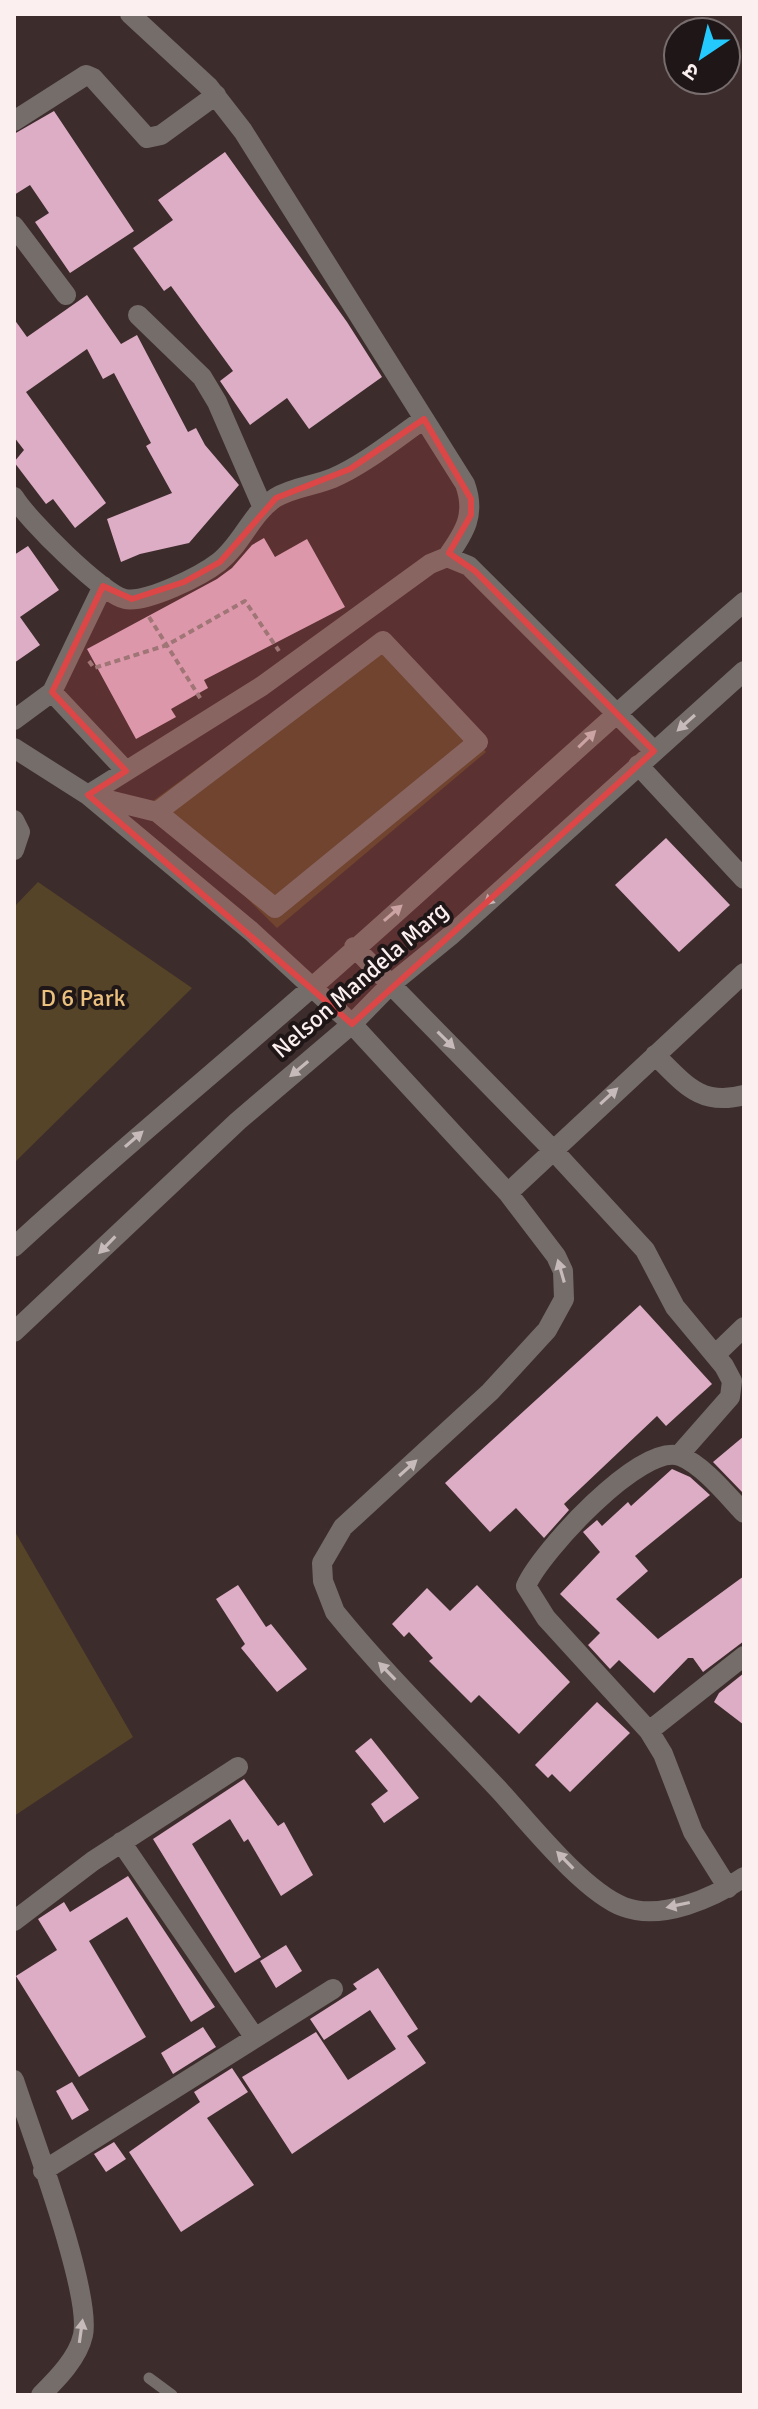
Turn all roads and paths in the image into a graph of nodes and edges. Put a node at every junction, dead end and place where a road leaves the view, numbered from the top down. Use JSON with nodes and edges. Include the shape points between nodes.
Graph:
{"nodes":[{"id":1,"x":130,"y":14,"type":"edge"},
{"id":2,"x":216,"y":95,"type":"junction"},
{"id":3,"x":14,"y":121,"type":"edge"},
{"id":4,"x":14,"y":226,"type":"edge"},
{"id":5,"x":66,"y":295,"type":"dead end"},
{"id":6,"x":138,"y":315,"type":"dead end"},
{"id":7,"x":424,"y":419,"type":"junction"},
{"id":8,"x":14,"y":497,"type":"edge"},
{"id":9,"x":263,"y":508,"type":"junction"},
{"id":10,"x":447,"y":557,"type":"junction"},
{"id":11,"x":103,"y":586,"type":"junction"},
{"id":12,"x":137,"y":598,"type":"junction"},
{"id":13,"x":744,"y":602,"type":"edge"},
{"id":14,"x":76,"y":642,"type":"junction"},
{"id":15,"x":167,"y":645,"type":"junction"},
{"id":16,"x":282,"y":656,"type":"dead end"},
{"id":17,"x":744,"y":671,"type":"edge"},
{"id":18,"x":52,"y":692,"type":"junction"},
{"id":19,"x":204,"y":704,"type":"dead end"},
{"id":20,"x":616,"y":711,"type":"junction"},
{"id":21,"x":14,"y":720,"type":"edge"},
{"id":22,"x":14,"y":748,"type":"edge"},
{"id":23,"x":654,"y":751,"type":"junction"},
{"id":24,"x":638,"y":765,"type":"junction"},
{"id":25,"x":126,"y":771,"type":"junction"},
{"id":26,"x":88,"y":795,"type":"junction"},
{"id":27,"x":157,"y":812,"type":"junction"},
{"id":28,"x":14,"y":820,"type":"edge"},
{"id":29,"x":14,"y":850,"type":"edge"},
{"id":30,"x":744,"y":879,"type":"edge"},
{"id":31,"x":354,"y":947,"type":"junction"},
{"id":32,"x":744,"y":973,"type":"edge"},
{"id":33,"x":390,"y":985,"type":"junction"},
{"id":34,"x":312,"y":988,"type":"junction"},
{"id":35,"x":352,"y":1024,"type":"junction"},
{"id":36,"x":655,"y":1055,"type":"junction"},
{"id":37,"x":744,"y":1095,"type":"edge"},
{"id":38,"x":552,"y":1149,"type":"junction"},
{"id":39,"x":508,"y":1193,"type":"junction"},
{"id":40,"x":14,"y":1247,"type":"edge"},
{"id":41,"x":744,"y":1327,"type":"edge"},
{"id":42,"x":14,"y":1332,"type":"edge"},
{"id":43,"x":715,"y":1355,"type":"junction"},
{"id":44,"x":737,"y":1403,"type":"edge"},
{"id":45,"x":679,"y":1455,"type":"junction"},
{"id":46,"x":744,"y":1513,"type":"edge"},
{"id":47,"x":744,"y":1656,"type":"edge"},
{"id":48,"x":649,"y":1731,"type":"junction"},
{"id":49,"x":238,"y":1767,"type":"dead end"},
{"id":50,"x":121,"y":1842,"type":"junction"},
{"id":51,"x":736,"y":1882,"type":"edge"},
{"id":52,"x":14,"y":1921,"type":"edge"},
{"id":53,"x":333,"y":1989,"type":"dead end"},
{"id":54,"x":255,"y":2038,"type":"junction"},
{"id":55,"x":14,"y":2080,"type":"edge"},
{"id":56,"x":43,"y":2171,"type":"junction"},
{"id":57,"x":149,"y":2378,"type":"dead end"},
{"id":58,"x":41,"y":2395,"type":"edge"},
{"id":59,"x":172,"y":2395,"type":"edge"}],
"edges":[{"from":1,"to":2,"type":"street"},
{"from":2,"to":3,"type":"street","via":[[161,135],[147,138],[86,75]]},
{"from":2,"to":7,"type":"street","via":[[260,156]]},
{"from":4,"to":5,"type":"street"},
{"from":6,"to":9,"type":"street","via":[[202,377]]},
{"from":7,"to":9,"type":"street","via":[[350,469],[293,490]]},
{"from":7,"to":10,"type":"street","via":[[471,499],[467,525]]},
{"from":8,"to":11,"type":"street","via":[[47,536]]},
{"from":9,"to":12,"type":"street","via":[[220,562],[184,582]]},
{"from":10,"to":20,"type":"street","via":[[469,566]]},
{"from":10,"to":25,"type":"street","via":[[262,686]]},
{"from":11,"to":12,"type":"street","via":[[123,599]]},
{"from":11,"to":14,"type":"street"},
{"from":12,"to":15,"type":"path"},
{"from":13,"to":20,"type":"street","name":"Nelson Mandela Marg"},
{"from":14,"to":15,"type":"path","via":[[94,668]]},
{"from":14,"to":18,"type":"street"},
{"from":15,"to":16,"type":"path","via":[[245,601]]},
{"from":15,"to":19,"type":"path"},
{"from":17,"to":23,"type":"street","name":"Nelson Mandela Marg","one_way":true},
{"from":18,"to":21,"type":"street"},
{"from":18,"to":25,"type":"street"},
{"from":20,"to":23,"type":"street"},
{"from":31,"to":20,"type":"street","name":"Nelson Mandela Marg","one_way":true,"via":[[546,780]]},
{"from":22,"to":26,"type":"street"},
{"from":23,"to":24,"type":"street","name":"Nelson Mandela Marg"},
{"from":24,"to":30,"type":"street"},
{"from":24,"to":33,"type":"street","name":"Nelson Mandela Marg","one_way":true},
{"from":25,"to":26,"type":"street"},
{"from":26,"to":27,"type":"street"},
{"from":26,"to":34,"type":"street"},
{"from":27,"to":27,"type":"street","via":[[275,908],[478,742],[383,641]]},
{"from":28,"to":29,"type":"street","via":[[20,832]]},
{"from":31,"to":33,"type":"street"},
{"from":31,"to":34,"type":"street","name":"Nelson Mandela Marg"},
{"from":32,"to":36,"type":"street"},
{"from":33,"to":35,"type":"street","name":"Nelson Mandela Marg"},
{"from":33,"to":38,"type":"street","one_way":true},
{"from":34,"to":35,"type":"street"},
{"from":40,"to":34,"type":"street","name":"Nelson Mandela Marg","one_way":true},
{"from":35,"to":39,"type":"street"},
{"from":35,"to":42,"type":"street","name":"Nelson Mandela Marg","one_way":true,"via":[[180,1174]]},
{"from":36,"to":37,"type":"street","via":[[700,1095],[726,1100]]},
{"from":38,"to":36,"type":"street","one_way":true},
{"from":38,"to":39,"type":"street"},
{"from":38,"to":43,"type":"street","via":[[645,1250],[675,1307]]},
{"from":51,"to":39,"type":"street","one_way":true,"via":[[703,1899],[646,1911],[626,1908],[592,1888],[357,1639],[325,1589],[322,1563],[343,1527],[490,1392],[561,1310],[565,1285],[556,1256]]},
{"from":41,"to":43,"type":"street"},
{"from":43,"to":44,"type":"street","via":[[732,1381]]},
{"from":44,"to":45,"type":"street"},
{"from":45,"to":46,"type":"street"},
{"from":45,"to":48,"type":"street","via":[[650,1460],[608,1493],[544,1555],[526,1586],[546,1618]]},
{"from":47,"to":48,"type":"street"},
{"from":48,"to":51,"type":"street","via":[[693,1832]]},
{"from":49,"to":50,"type":"street"},
{"from":50,"to":52,"type":"street"},
{"from":50,"to":54,"type":"street"},
{"from":53,"to":54,"type":"street"},
{"from":54,"to":56,"type":"street"},
{"from":55,"to":56,"type":"street"},
{"from":58,"to":56,"type":"street","one_way":true,"via":[[64,2370],[83,2335],[74,2267]]},
{"from":57,"to":59,"type":"lane"}]}
